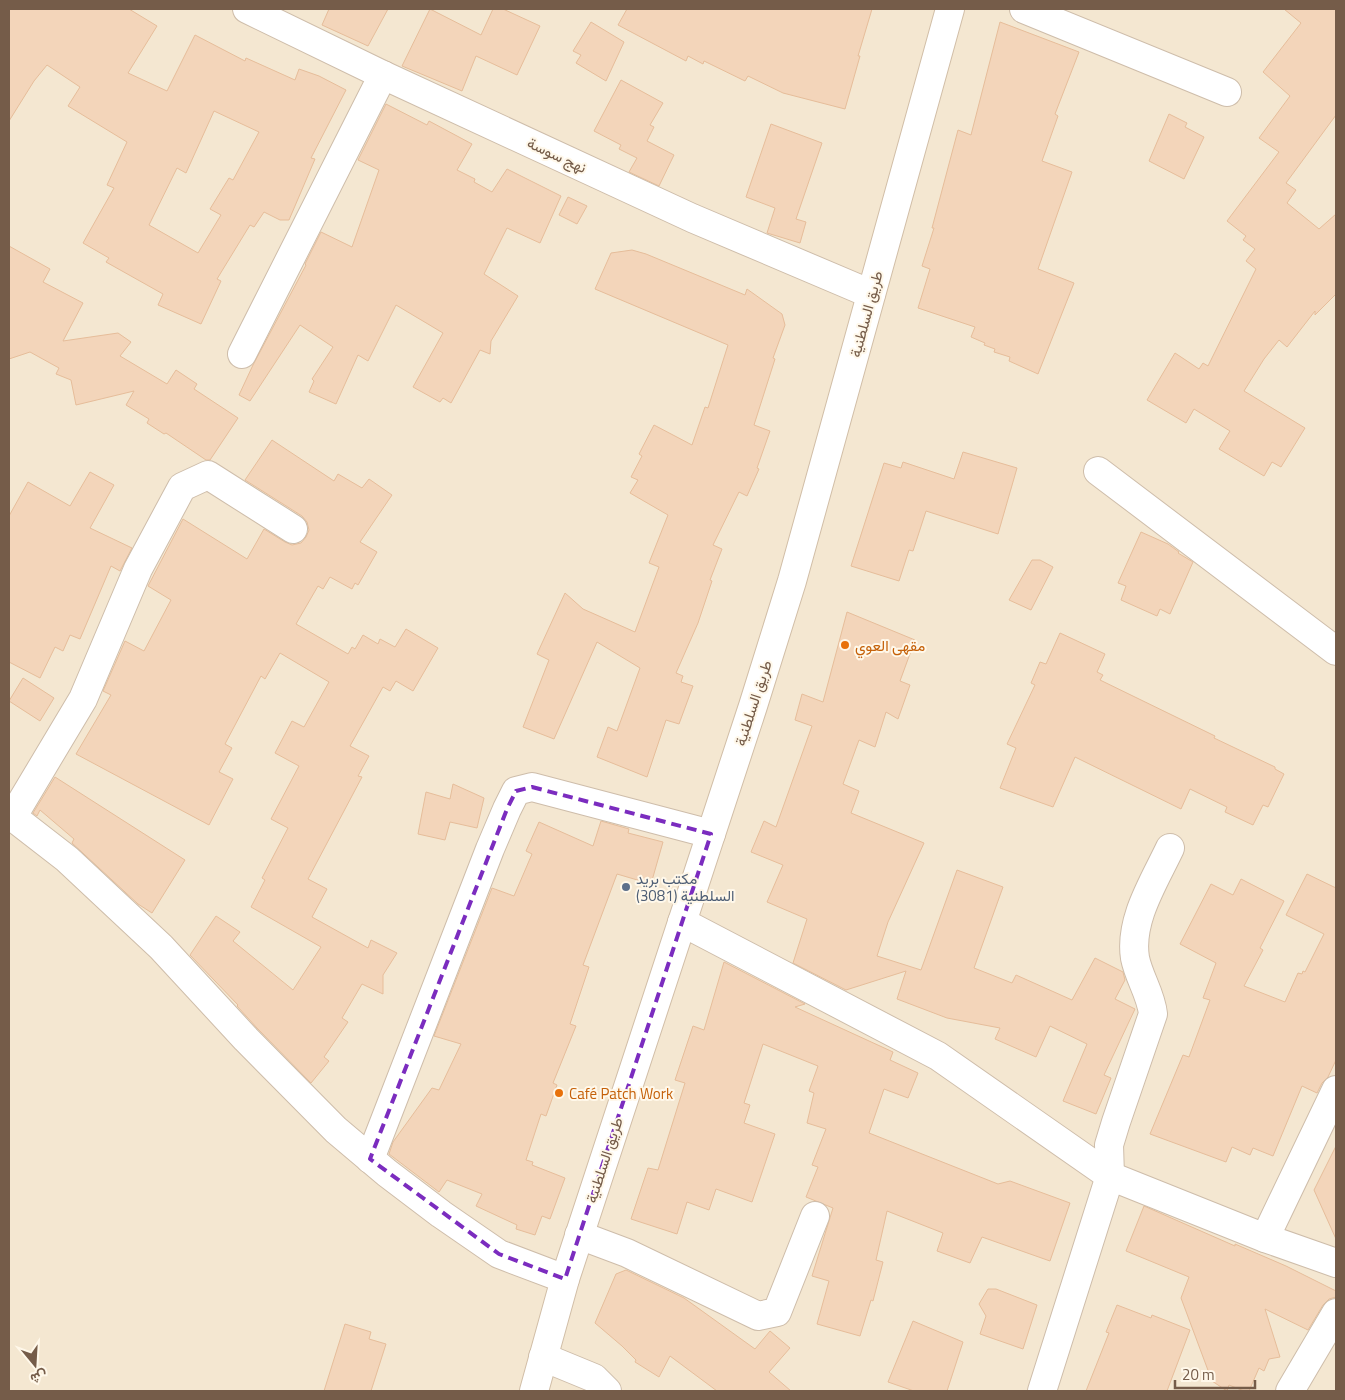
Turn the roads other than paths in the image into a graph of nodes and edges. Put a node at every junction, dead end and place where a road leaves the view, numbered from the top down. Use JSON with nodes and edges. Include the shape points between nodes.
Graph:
{"nodes":[{"id":1,"x":247,"y":9,"type":"edge"},
{"id":2,"x":950,"y":9,"type":"edge"},
{"id":3,"x":1024,"y":9,"type":"edge"},
{"id":4,"x":383,"y":75,"type":"junction"},
{"id":5,"x":1227,"y":92,"type":"dead end"},
{"id":6,"x":872,"y":294,"type":"junction"},
{"id":7,"x":242,"y":354,"type":"dead end"},
{"id":8,"x":1098,"y":471,"type":"dead end"},
{"id":9,"x":293,"y":530,"type":"dead end"},
{"id":10,"x":1336,"y":651,"type":"edge"},
{"id":11,"x":11,"y":815,"type":"edge"},
{"id":12,"x":710,"y":834,"type":"junction"},
{"id":13,"x":1170,"y":848,"type":"dead end"},
{"id":14,"x":682,"y":922,"type":"junction"},
{"id":15,"x":1336,"y":1090,"type":"edge"},
{"id":16,"x":370,"y":1159,"type":"junction"},
{"id":17,"x":1110,"y":1176,"type":"junction"},
{"id":18,"x":815,"y":1216,"type":"dead end"},
{"id":19,"x":579,"y":1234,"type":"junction"},
{"id":20,"x":1265,"y":1238,"type":"junction"},
{"id":21,"x":1336,"y":1263,"type":"edge"},
{"id":22,"x":565,"y":1279,"type":"junction"},
{"id":23,"x":1336,"y":1313,"type":"edge"},
{"id":24,"x":543,"y":1357,"type":"junction"},
{"id":25,"x":534,"y":1391,"type":"edge"},
{"id":26,"x":607,"y":1391,"type":"edge"},
{"id":27,"x":1042,"y":1391,"type":"edge"},
{"id":28,"x":1290,"y":1391,"type":"edge"}],
"edges":[{"from":1,"to":4,"type":"street","name":"نهج سوسة"},
{"from":2,"to":6,"type":"street","name":"طريق السلطنية"},
{"from":3,"to":5,"type":"street"},
{"from":4,"to":6,"type":"street","name":"نهج سوسة","via":[[692,218]]},
{"from":4,"to":7,"type":"street"},
{"from":6,"to":12,"type":"street","name":"طريق السلطنية","via":[[792,581]]},
{"from":8,"to":10,"type":"street"},
{"from":9,"to":11,"type":"street","via":[[208,474],[182,487],[138,569],[83,699]]},
{"from":11,"to":16,"type":"street","via":[[67,859],[161,947],[336,1130]]},
{"from":12,"to":14,"type":"street","name":"طريق السلطنية"},
{"from":12,"to":16,"type":"street","via":[[532,787],[516,791],[486,858]]},
{"from":13,"to":17,"type":"street","via":[[1140,911],[1134,935],[1135,960],[1151,999],[1153,1014],[1109,1145]]},
{"from":14,"to":17,"type":"street","via":[[938,1056]]},
{"from":14,"to":19,"type":"street","name":"طريق السلطنية"},
{"from":15,"to":20,"type":"street"},
{"from":16,"to":22,"type":"street","via":[[499,1254]]},
{"from":17,"to":20,"type":"street"},
{"from":17,"to":27,"type":"street"},
{"from":18,"to":19,"type":"street","via":[[776,1312],[758,1316],[627,1253]]},
{"from":19,"to":22,"type":"street","name":"طريق السلطنية"},
{"from":20,"to":21,"type":"street"},
{"from":22,"to":24,"type":"street","name":"طريق السلطنية"},
{"from":23,"to":28,"type":"street"},
{"from":24,"to":25,"type":"street","name":"طريق السلطنية"},
{"from":24,"to":26,"type":"street","via":[[594,1378]]}]}
